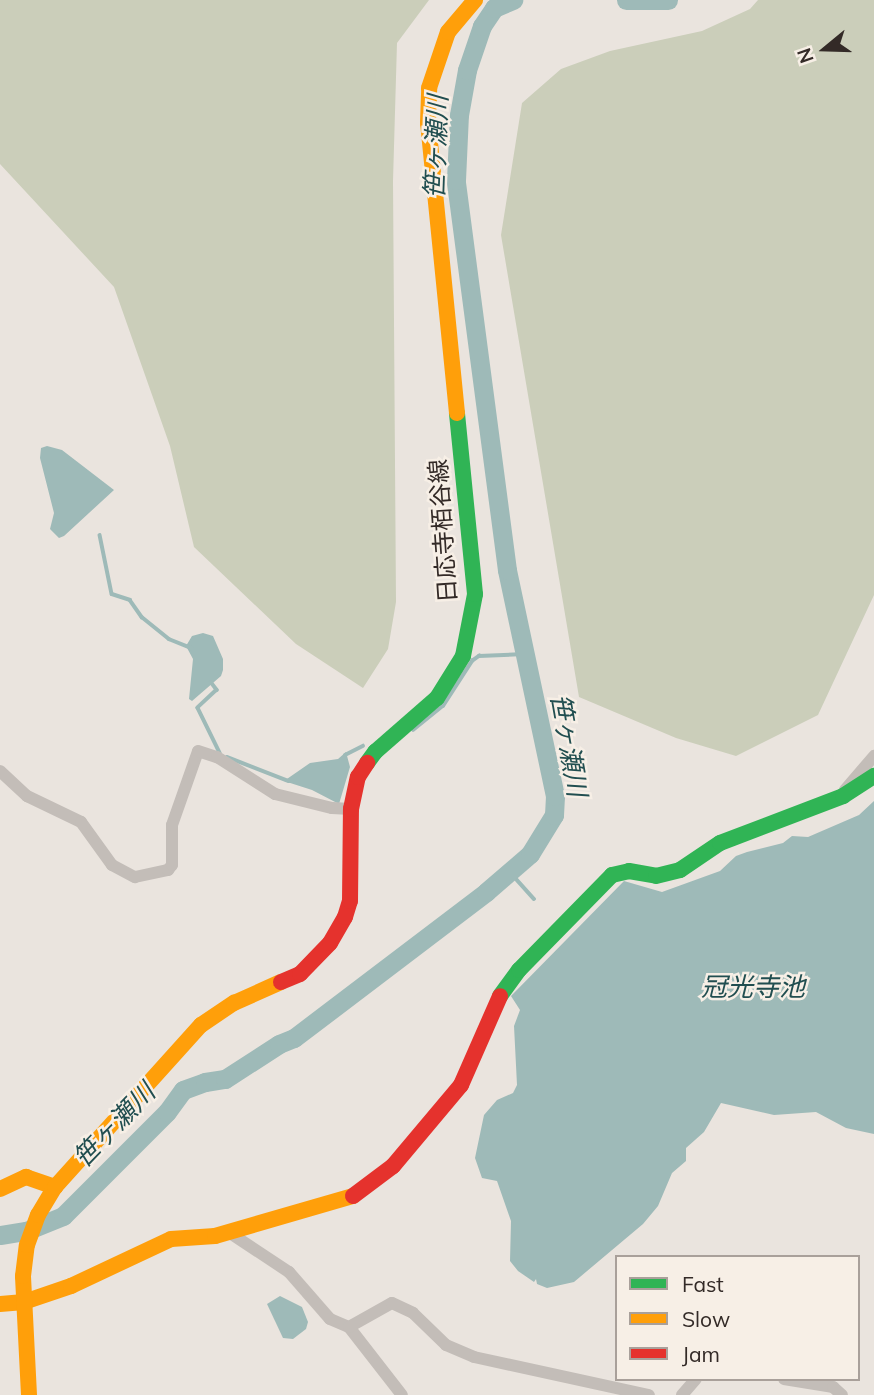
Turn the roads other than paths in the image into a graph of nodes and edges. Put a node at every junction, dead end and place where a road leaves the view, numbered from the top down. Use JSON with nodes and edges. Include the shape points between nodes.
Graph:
{"nodes":[{"id":1,"x":475,"y":0,"type":"edge"},
{"id":2,"x":874,"y":756,"type":"edge"},
{"id":3,"x":0,"y":771,"type":"edge"},
{"id":4,"x":874,"y":776,"type":"edge"},
{"id":5,"x":843,"y":796,"type":"junction"},
{"id":6,"x":351,"y":809,"type":"junction"},
{"id":7,"x":55,"y":1186,"type":"junction"},
{"id":8,"x":0,"y":1189,"type":"edge"},
{"id":9,"x":230,"y":1233,"type":"junction"},
{"id":10,"x":24,"y":1302,"type":"junction"},
{"id":11,"x":0,"y":1304,"type":"edge"},
{"id":12,"x":349,"y":1327,"type":"junction"},
{"id":13,"x":694,"y":1381,"type":"edge"},
{"id":14,"x":796,"y":1381,"type":"edge"},
{"id":15,"x":29,"y":1395,"type":"edge"},
{"id":16,"x":402,"y":1395,"type":"edge"},
{"id":17,"x":649,"y":1395,"type":"edge"},
{"id":18,"x":682,"y":1395,"type":"edge"},
{"id":19,"x":842,"y":1395,"type":"edge"}],
"edges":[{"from":1,"to":6,"type":"main road","name":"日応寺栢谷線","via":[[448,32],[437,58],[429,100],[475,594],[463,656],[451,678],[437,698],[374,752],[358,777]]},
{"from":2,"to":5,"type":"street"},
{"from":3,"to":6,"type":"street","via":[[27,796],[81,822],[112,865],[135,877],[168,870],[172,865],[172,825],[198,751],[210,753],[275,794]]},
{"from":4,"to":5,"type":"main road"},
{"from":5,"to":9,"type":"main road","via":[[720,842],[680,870],[656,876],[629,871],[612,875],[519,970],[496,1002],[461,1085],[393,1166],[354,1196]]},
{"from":6,"to":7,"type":"main road","name":"日応寺栢谷線","via":[[350,901],[330,943],[299,974],[234,1003],[201,1026]]},
{"from":7,"to":8,"type":"main road","via":[[26,1177]]},
{"from":7,"to":10,"type":"main road","name":"日応寺栢谷線","via":[[37,1215],[27,1245]]},
{"from":9,"to":10,"type":"main road","via":[[159,1243],[71,1286]]},
{"from":9,"to":12,"type":"street","via":[[289,1272],[330,1319]]},
{"from":10,"to":11,"type":"main road"},
{"from":10,"to":15,"type":"main road","name":"日応寺栢谷線"},
{"from":12,"to":16,"type":"street"},
{"from":12,"to":17,"type":"street","via":[[392,1303],[413,1313],[446,1345],[474,1357]]},
{"from":13,"to":18,"type":"street"},
{"from":14,"to":19,"type":"street","via":[[833,1387]]}]}
